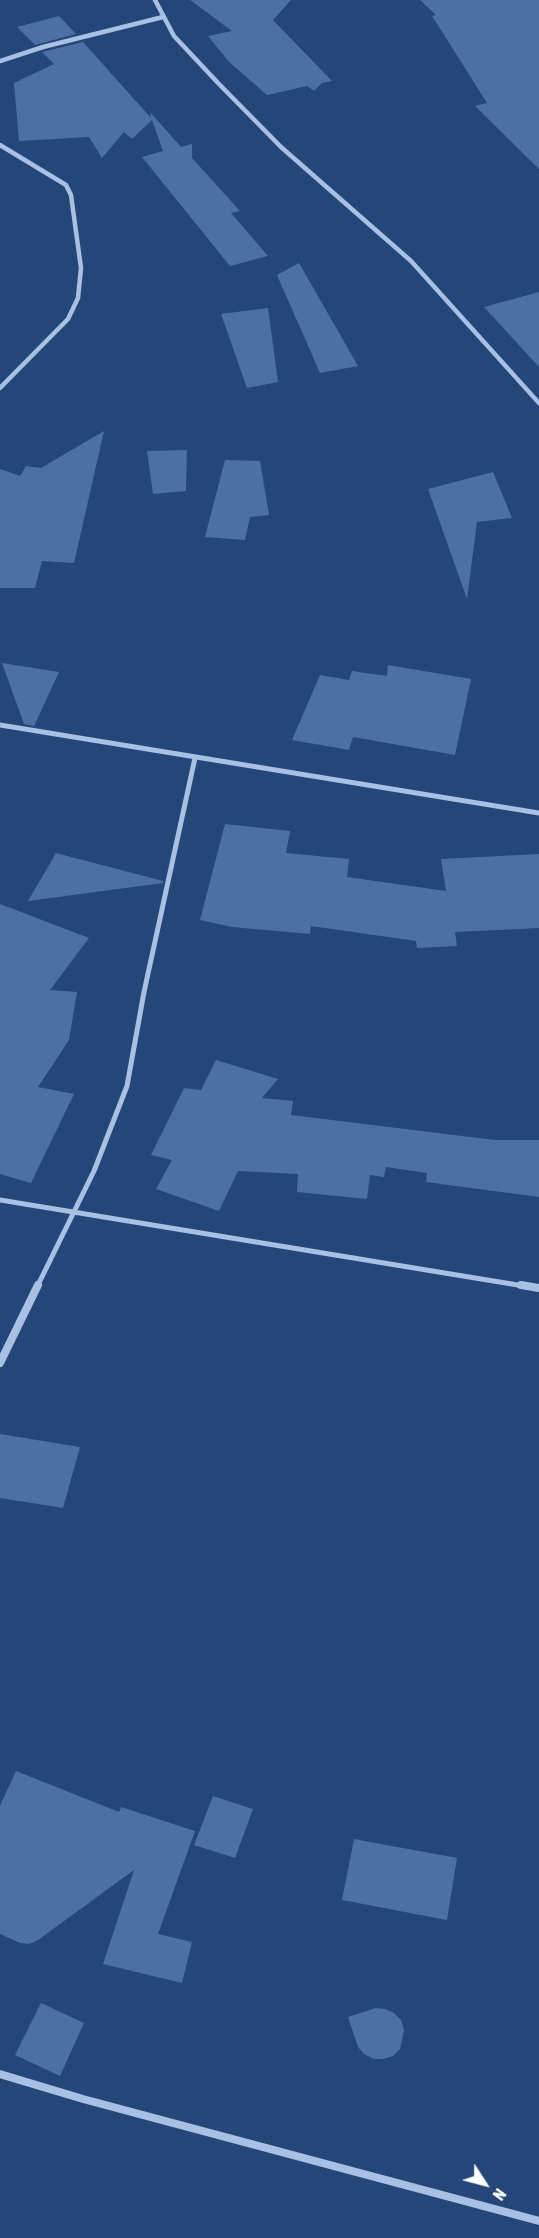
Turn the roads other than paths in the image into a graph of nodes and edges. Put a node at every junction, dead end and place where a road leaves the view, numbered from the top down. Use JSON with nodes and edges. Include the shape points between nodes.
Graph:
{"nodes":[{"id":1,"x":155,"y":0,"type":"edge"},
{"id":2,"x":162,"y":17,"type":"junction"},
{"id":3,"x":0,"y":61,"type":"edge"},
{"id":4,"x":0,"y":145,"type":"edge"},
{"id":5,"x":0,"y":388,"type":"edge"},
{"id":6,"x":539,"y":403,"type":"edge"},
{"id":7,"x":0,"y":725,"type":"edge"},
{"id":8,"x":195,"y":758,"type":"junction"},
{"id":9,"x":539,"y":813,"type":"edge"},
{"id":10,"x":0,"y":1200,"type":"edge"},
{"id":11,"x":72,"y":1212,"type":"junction"},
{"id":12,"x":539,"y":1288,"type":"edge"},
{"id":13,"x":0,"y":1363,"type":"edge"},
{"id":14,"x":0,"y":2074,"type":"edge"},
{"id":15,"x":539,"y":2221,"type":"edge"}],
"edges":[{"from":1,"to":2,"type":"street"},
{"from":2,"to":3,"type":"street"},
{"from":2,"to":6,"type":"street","via":[[174,36],[281,147],[411,261]]},
{"from":4,"to":5,"type":"street","via":[[66,185],[71,195],[81,268],[78,298],[68,319]]},
{"from":7,"to":8,"type":"street"},
{"from":8,"to":9,"type":"street"},
{"from":8,"to":11,"type":"street","via":[[127,1086],[94,1171]]},
{"from":10,"to":11,"type":"street"},
{"from":11,"to":12,"type":"street"},
{"from":11,"to":13,"type":"street"},
{"from":14,"to":15,"type":"street"}]}
